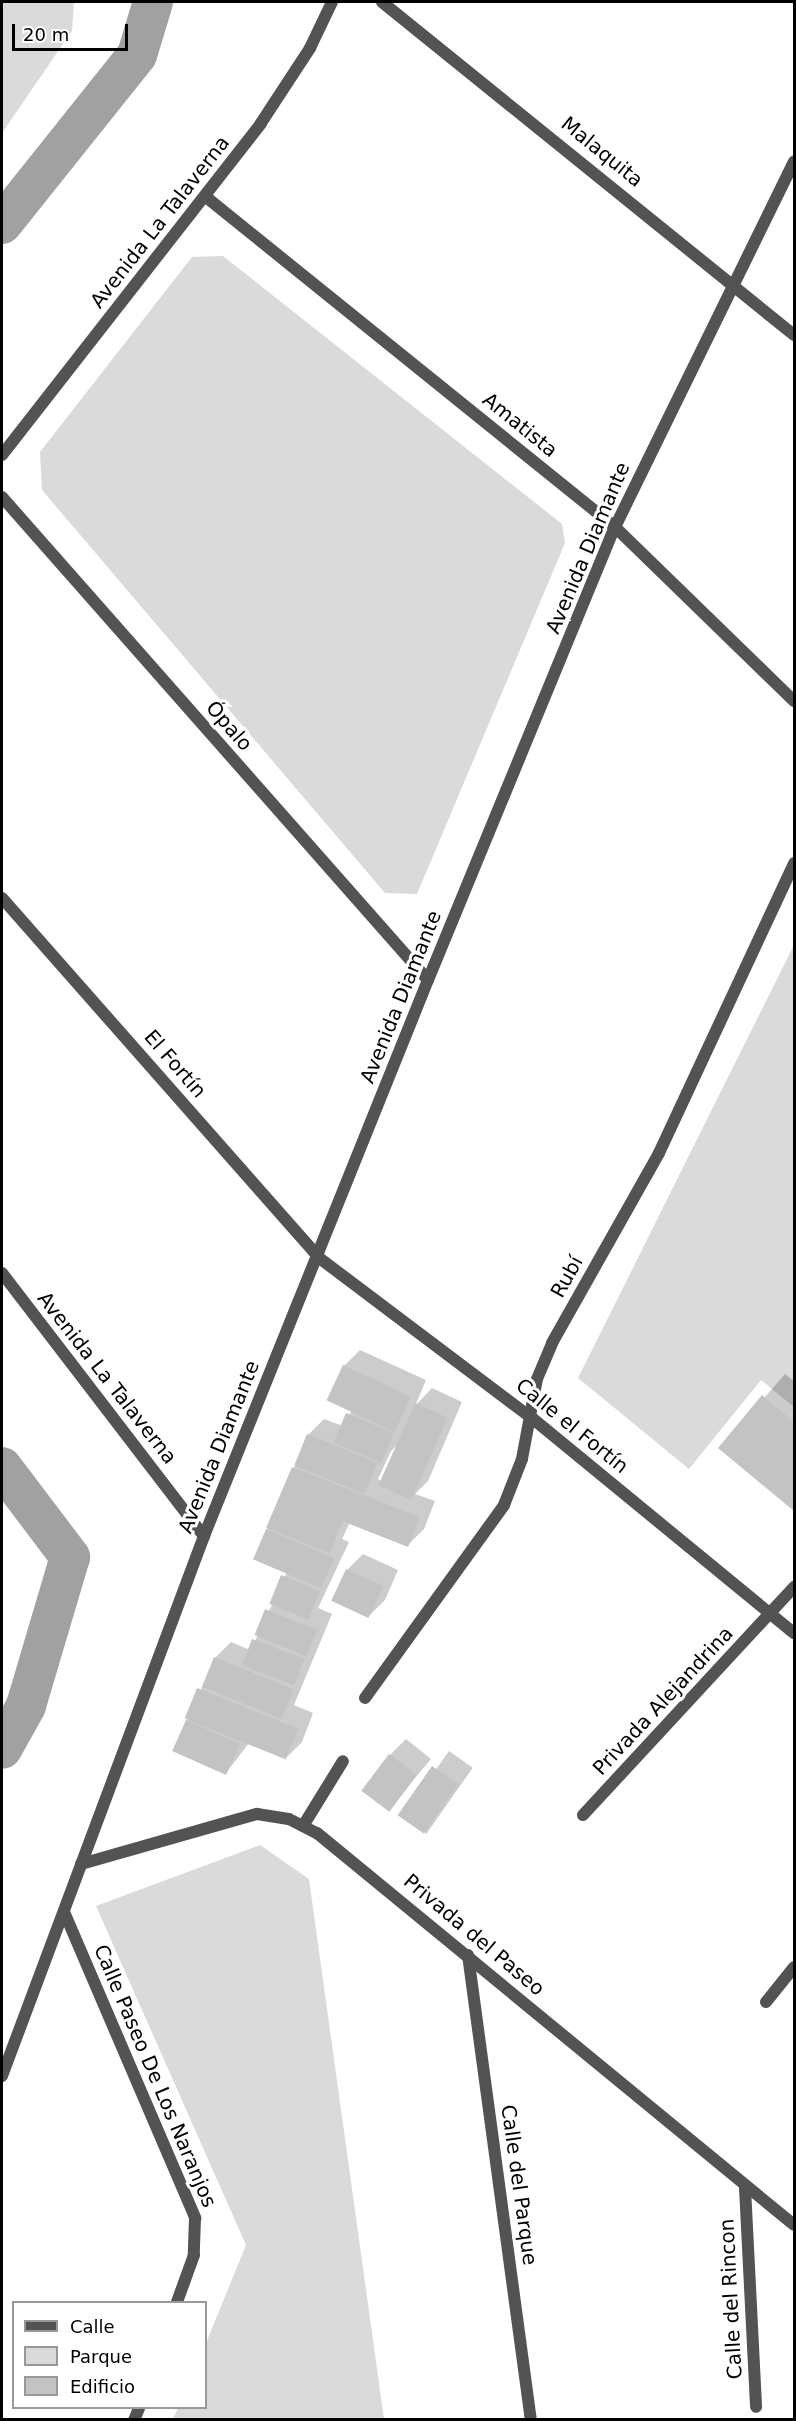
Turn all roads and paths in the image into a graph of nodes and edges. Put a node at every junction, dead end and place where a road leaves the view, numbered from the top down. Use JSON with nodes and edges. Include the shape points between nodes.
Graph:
{"nodes":[{"id":1,"x":332,"y":2,"type":"edge"},
{"id":2,"x":382,"y":2,"type":"edge"},
{"id":3,"x":795,"y":161,"type":"edge"},
{"id":4,"x":206,"y":197,"type":"junction"},
{"id":5,"x":732,"y":280,"type":"junction"},
{"id":6,"x":795,"y":335,"type":"edge"},
{"id":7,"x":2,"y":456,"type":"edge"},
{"id":8,"x":2,"y":497,"type":"edge"},
{"id":9,"x":615,"y":527,"type":"junction"},
{"id":10,"x":795,"y":701,"type":"edge"},
{"id":11,"x":795,"y":863,"type":"edge"},
{"id":12,"x":2,"y":898,"type":"edge"},
{"id":13,"x":428,"y":980,"type":"junction"},
{"id":14,"x":318,"y":1257,"type":"junction"},
{"id":15,"x":2,"y":1273,"type":"edge"},
{"id":16,"x":532,"y":1418,"type":"junction"},
{"id":17,"x":204,"y":1536,"type":"junction"},
{"id":18,"x":795,"y":1587,"type":"edge"},
{"id":19,"x":771,"y":1614,"type":"junction"},
{"id":20,"x":795,"y":1633,"type":"edge"},
{"id":21,"x":365,"y":1698,"type":"dead end"},
{"id":22,"x":342,"y":1761,"type":"dead end"},
{"id":23,"x":583,"y":1815,"type":"dead end"},
{"id":24,"x":303,"y":1826,"type":"junction"},
{"id":25,"x":81,"y":1863,"type":"junction"},
{"id":26,"x":65,"y":1914,"type":"junction"},
{"id":27,"x":468,"y":1956,"type":"junction"},
{"id":28,"x":795,"y":1967,"type":"edge"},
{"id":29,"x":766,"y":2002,"type":"dead end"},
{"id":30,"x":2,"y":2076,"type":"edge"},
{"id":31,"x":745,"y":2188,"type":"junction"},
{"id":32,"x":795,"y":2225,"type":"edge"},
{"id":33,"x":177,"y":2301,"type":"edge"},
{"id":34,"x":756,"y":2407,"type":"dead end"},
{"id":35,"x":531,"y":2420,"type":"edge"}],
"edges":[{"from":1,"to":4,"type":"street","name":"Avenida La Talaverna","via":[[310,48]]},
{"from":2,"to":5,"type":"street","name":"Malaquita"},
{"from":3,"to":5,"type":"street","name":"Avenida Diamante"},
{"from":4,"to":7,"type":"street","name":"Avenida La Talaverna"},
{"from":4,"to":9,"type":"street","name":"Amatista"},
{"from":5,"to":6,"type":"street","name":"Malaquita"},
{"from":5,"to":9,"type":"street","name":"Avenida Diamante"},
{"from":8,"to":13,"type":"street","name":"Ópalo"},
{"from":9,"to":10,"type":"street","name":"Amatista"},
{"from":9,"to":13,"type":"street","name":"Avenida Diamante"},
{"from":11,"to":16,"type":"street","name":"Rubí","via":[[660,1153],[552,1343],[537,1378]]},
{"from":12,"to":14,"type":"street","name":"El Fortín"},
{"from":13,"to":14,"type":"street","name":"Avenida Diamante"},
{"from":14,"to":16,"type":"street","name":"Calle el Fortín"},
{"from":14,"to":17,"type":"street","name":"Avenida Diamante"},
{"from":15,"to":17,"type":"street","name":"Avenida La Talaverna"},
{"from":16,"to":19,"type":"street","name":"Calle el Fortín"},
{"from":16,"to":21,"type":"street","name":"Rubí","via":[[504,1505]]},
{"from":17,"to":25,"type":"street","name":"Avenida Diamante"},
{"from":18,"to":19,"type":"street","name":"Privada Alejandrina"},
{"from":19,"to":20,"type":"street","name":"Calle el Fortín"},
{"from":19,"to":23,"type":"street","name":"Privada Alejandrina"},
{"from":22,"to":24,"type":"street"},
{"from":24,"to":25,"type":"street","name":"Privada del Paseo","via":[[257,1815]]},
{"from":24,"to":27,"type":"street","name":"Privada del Paseo","via":[[354,1858]]},
{"from":25,"to":26,"type":"street","name":"Avenida Diamante"},
{"from":26,"to":30,"type":"street","name":"Avenida Diamante"},
{"from":26,"to":33,"type":"street","name":"Calle Paseo De Los Naranjos","via":[[195,2218],[194,2255]]},
{"from":27,"to":31,"type":"street","name":"Privada del Paseo"},
{"from":27,"to":35,"type":"street","name":"Calle del Parque"},
{"from":28,"to":29,"type":"street"},
{"from":31,"to":32,"type":"street","name":"Privada del Paseo"},
{"from":31,"to":34,"type":"street","name":"Calle del Rincon"}]}
